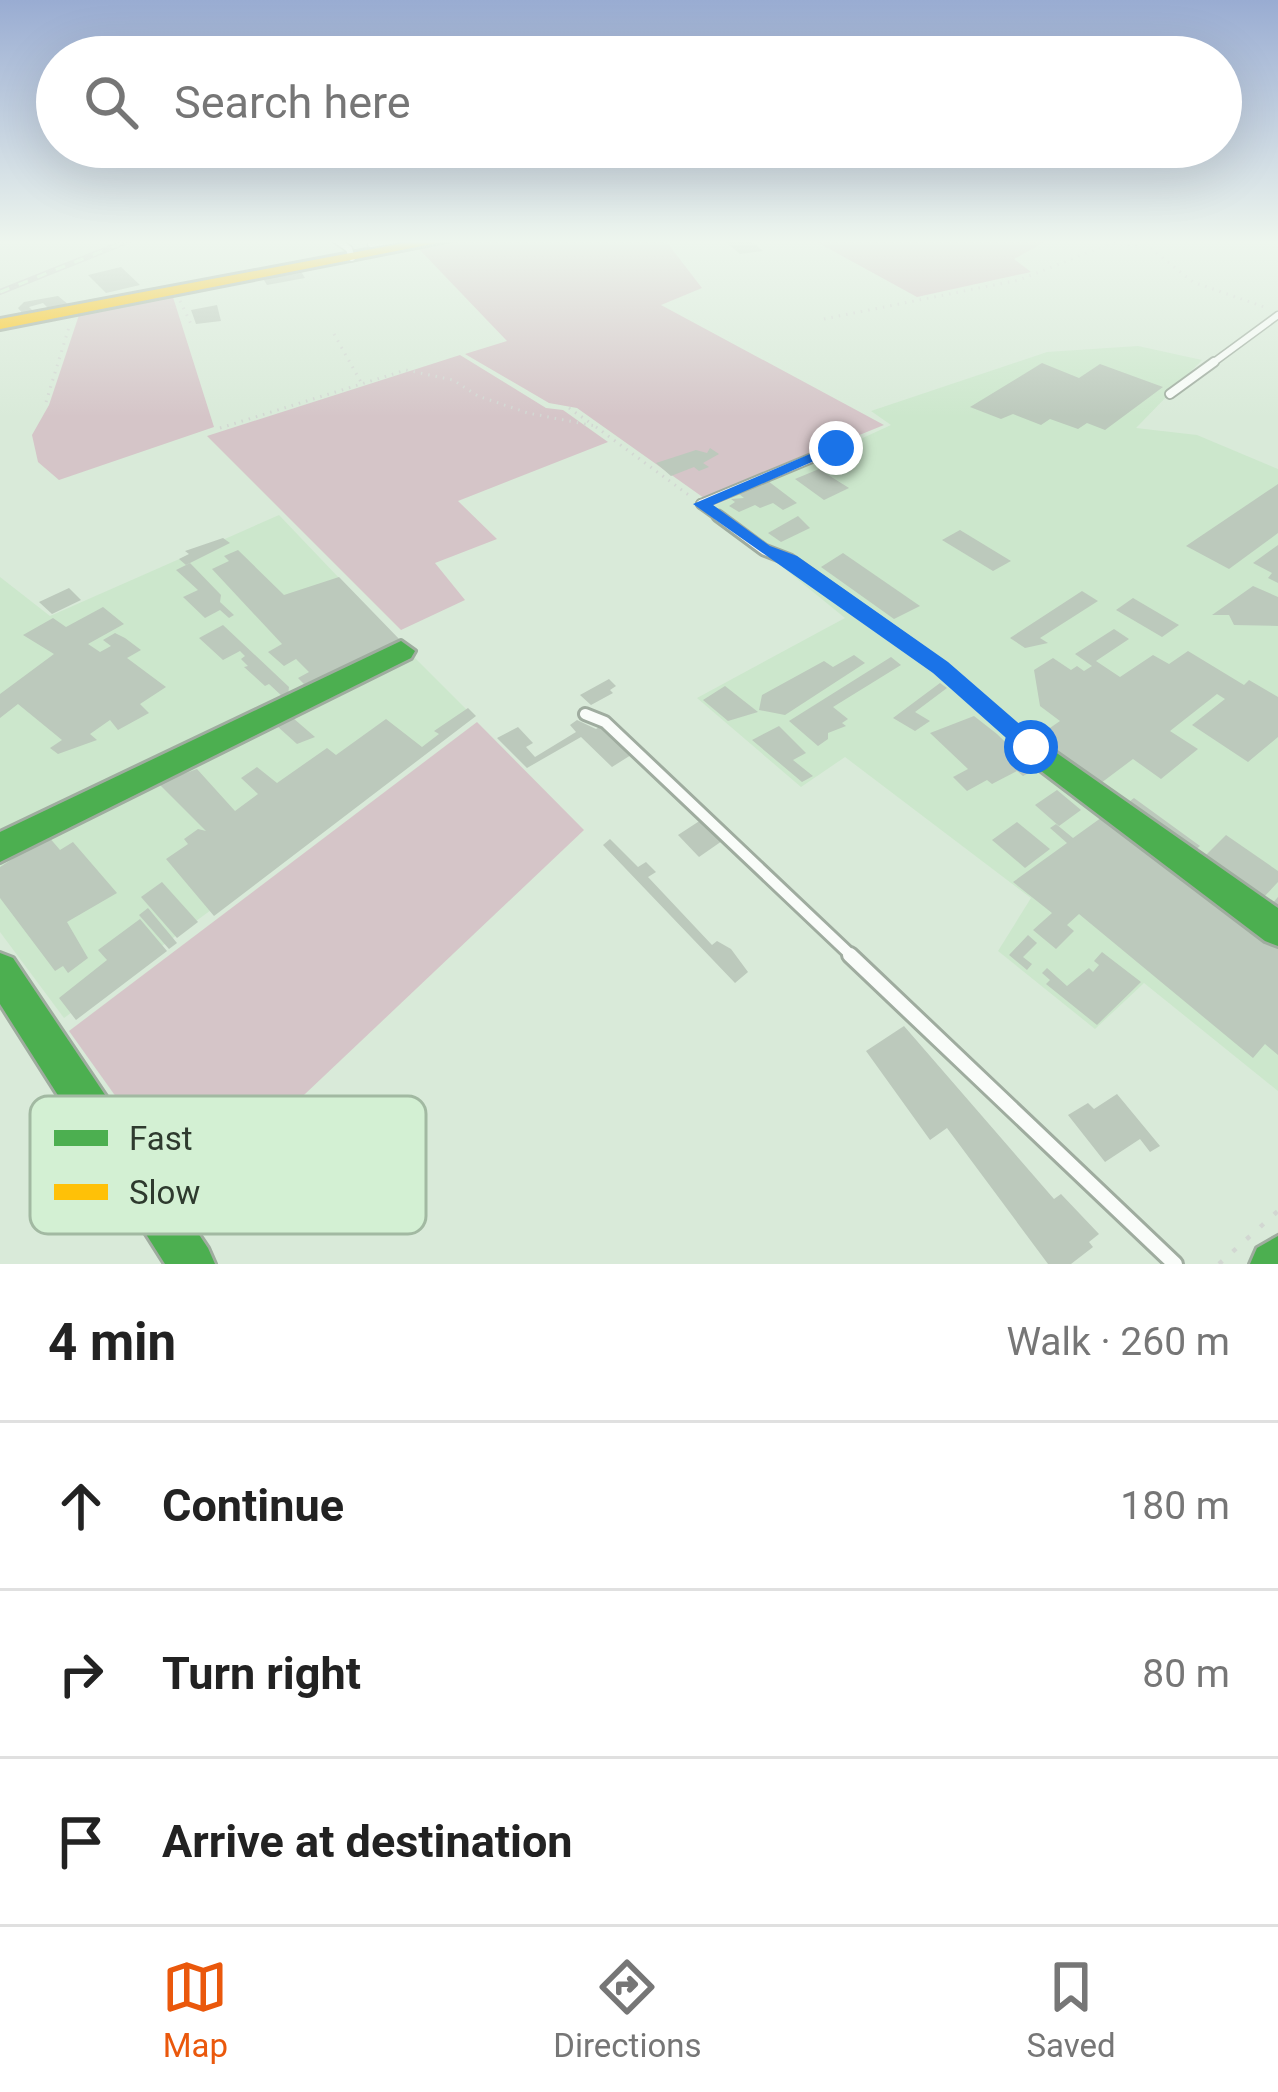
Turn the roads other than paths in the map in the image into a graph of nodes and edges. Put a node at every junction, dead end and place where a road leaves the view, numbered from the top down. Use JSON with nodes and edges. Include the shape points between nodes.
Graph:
{"nodes":[{"id":1,"x":129,"y":299,"type":"edge"},
{"id":2,"x":1277,"y":312,"type":"edge"},
{"id":3,"x":0,"y":324,"type":"edge"},
{"id":4,"x":1170,"y":394,"type":"dead end"},
{"id":5,"x":836,"y":448,"type":"dead end"},
{"id":6,"x":401,"y":650,"type":"dead end"},
{"id":7,"x":584,"y":714,"type":"dead end"},
{"id":8,"x":1031,"y":747,"type":"joint"},
{"id":9,"x":0,"y":848,"type":"edge"},
{"id":10,"x":1278,"y":929,"type":"edge"},
{"id":11,"x":0,"y":971,"type":"edge"},
{"id":12,"x":82,"y":1096,"type":"edge"},
{"id":13,"x":172,"y":1234,"type":"edge"},
{"id":14,"x":192,"y":1264,"type":"edge"},
{"id":15,"x":1175,"y":1264,"type":"edge"}],
"edges":[{"from":1,"to":3,"type":"street"},
{"from":2,"to":4,"type":"lane"},
{"from":5,"to":8,"type":"lane","via":[[701,504],[940,668]]},
{"from":6,"to":9,"type":"street"},
{"from":7,"to":15,"type":"lane","via":[[605,722]]},
{"from":8,"to":10,"type":"street"},
{"from":11,"to":12,"type":"street"},
{"from":13,"to":14,"type":"street"}]}
